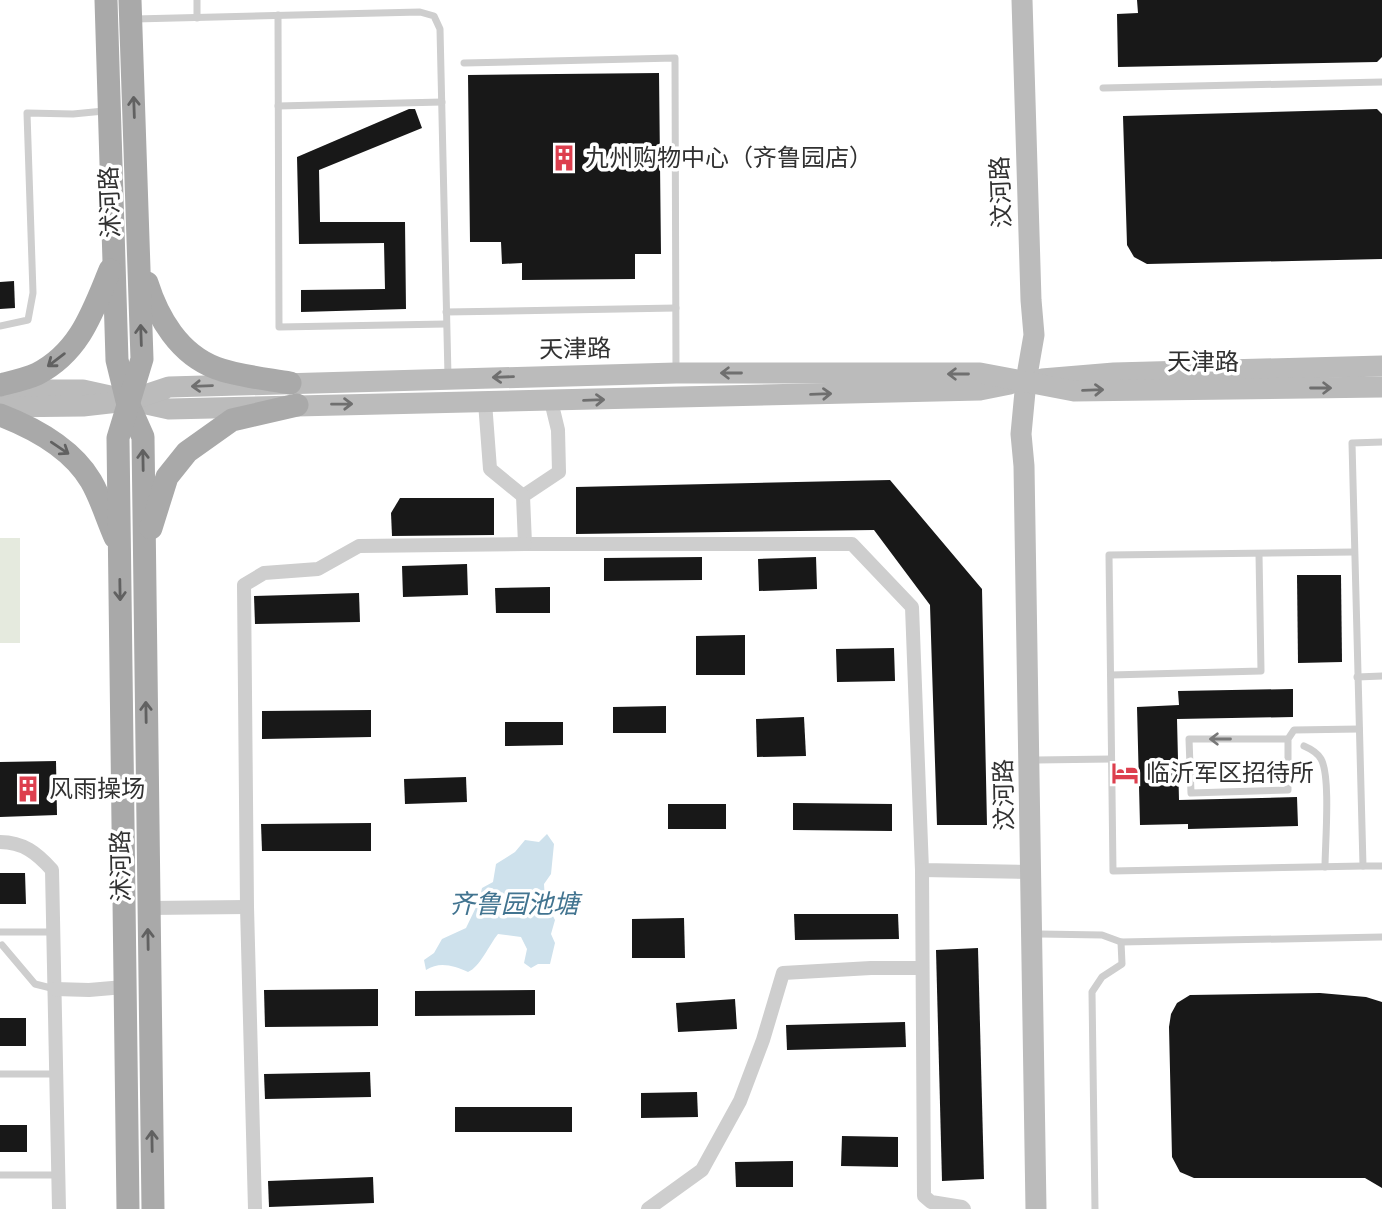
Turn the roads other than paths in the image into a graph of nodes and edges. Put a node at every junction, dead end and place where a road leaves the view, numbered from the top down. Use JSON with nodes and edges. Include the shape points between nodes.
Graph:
{"nodes":[{"id":1,"x":106,"y":0,"type":"edge"},
{"id":2,"x":197,"y":0,"type":"edge"},
{"id":3,"x":1014,"y":0,"type":"edge"},
{"id":4,"x":1022,"y":0,"type":"edge"},
{"id":5,"x":131,"y":9,"type":"edge"},
{"id":6,"x":278,"y":16,"type":"junction"},
{"id":7,"x":197,"y":18,"type":"junction"},
{"id":8,"x":464,"y":63,"type":"dead end"},
{"id":9,"x":1382,"y":82,"type":"edge"},
{"id":10,"x":1103,"y":89,"type":"dead end"},
{"id":11,"x":442,"y":102,"type":"junction"},
{"id":12,"x":278,"y":106,"type":"junction"},
{"id":13,"x":109,"y":110,"type":"junction"},
{"id":14,"x":139,"y":258,"type":"junction"},
{"id":15,"x":114,"y":260,"type":"junction"},
{"id":16,"x":676,"y":308,"type":"junction"},
{"id":17,"x":446,"y":312,"type":"junction"},
{"id":18,"x":446,"y":324,"type":"junction"},
{"id":19,"x":0,"y":326,"type":"edge"},
{"id":20,"x":1382,"y":366,"type":"edge"},
{"id":21,"x":676,"y":373,"type":"junction"},
{"id":22,"x":448,"y":379,"type":"junction"},
{"id":23,"x":1026,"y":381,"type":"junction"},
{"id":24,"x":0,"y":385,"type":"edge"},
{"id":25,"x":1382,"y":387,"type":"edge"},
{"id":26,"x":0,"y":390,"type":"edge"},
{"id":27,"x":293,"y":394,"type":"junction"},
{"id":28,"x":127,"y":401,"type":"junction"},
{"id":29,"x":551,"y":401,"type":"junction"},
{"id":30,"x":485,"y":402,"type":"junction"},
{"id":31,"x":0,"y":407,"type":"edge"},
{"id":32,"x":0,"y":415,"type":"edge"},
{"id":33,"x":1382,"y":443,"type":"edge"},
{"id":34,"x":523,"y":496,"type":"junction"},
{"id":35,"x":525,"y":544,"type":"junction"},
{"id":36,"x":119,"y":546,"type":"junction"},
{"id":37,"x":144,"y":548,"type":"junction"},
{"id":38,"x":1354,"y":552,"type":"junction"},
{"id":39,"x":1259,"y":554,"type":"junction"},
{"id":40,"x":1111,"y":675,"type":"junction"},
{"id":41,"x":1382,"y":676,"type":"edge"},
{"id":42,"x":1357,"y":677,"type":"junction"},
{"id":43,"x":1359,"y":729,"type":"junction"},
{"id":44,"x":1288,"y":738,"type":"junction"},
{"id":45,"x":1304,"y":746,"type":"dead end"},
{"id":46,"x":1111,"y":759,"type":"junction"},
{"id":47,"x":1037,"y":760,"type":"junction"},
{"id":48,"x":0,"y":842,"type":"edge"},
{"id":49,"x":1363,"y":866,"type":"junction"},
{"id":50,"x":1382,"y":866,"type":"edge"},
{"id":51,"x":1325,"y":867,"type":"junction"},
{"id":52,"x":922,"y":870,"type":"junction"},
{"id":53,"x":1031,"y":872,"type":"junction"},
{"id":54,"x":247,"y":907,"type":"junction"},
{"id":55,"x":148,"y":908,"type":"junction"},
{"id":56,"x":0,"y":932,"type":"edge"},
{"id":57,"x":54,"y":932,"type":"junction"},
{"id":58,"x":1040,"y":934,"type":"junction"},
{"id":59,"x":1382,"y":937,"type":"edge"},
{"id":60,"x":1121,"y":943,"type":"junction"},
{"id":61,"x":2,"y":945,"type":"edge"},
{"id":62,"x":922,"y":968,"type":"junction"},
{"id":63,"x":124,"y":987,"type":"junction"},
{"id":64,"x":55,"y":989,"type":"junction"},
{"id":65,"x":0,"y":1074,"type":"edge"},
{"id":66,"x":56,"y":1074,"type":"junction"},
{"id":67,"x":0,"y":1175,"type":"edge"},
{"id":68,"x":58,"y":1175,"type":"junction"},
{"id":69,"x":59,"y":1209,"type":"edge"},
{"id":70,"x":128,"y":1209,"type":"edge"},
{"id":71,"x":153,"y":1209,"type":"edge"},
{"id":72,"x":256,"y":1209,"type":"edge"},
{"id":73,"x":648,"y":1209,"type":"edge"},
{"id":74,"x":964,"y":1209,"type":"edge"},
{"id":75,"x":1036,"y":1209,"type":"edge"},
{"id":76,"x":1046,"y":1209,"type":"edge"},
{"id":77,"x":1095,"y":1209,"type":"edge"}],
"edges":[{"from":1,"to":13,"type":"main road","name":"沭河路"},
{"from":2,"to":7,"type":"lane"},
{"from":3,"to":23,"type":"main road","name":"汶河路"},
{"from":4,"to":23,"type":"main road","name":"汶河路","via":[[1034,335]]},
{"from":5,"to":7,"type":"lane"},
{"from":14,"to":5,"type":"main road","name":"沭河路","one_way":true},
{"from":6,"to":7,"type":"lane"},
{"from":6,"to":11,"type":"lane","via":[[420,12],[434,16],[440,29]]},
{"from":6,"to":12,"type":"lane"},
{"from":8,"to":16,"type":"lane","via":[[675,58]]},
{"from":9,"to":10,"type":"lane"},
{"from":11,"to":12,"type":"lane"},
{"from":11,"to":17,"type":"lane"},
{"from":12,"to":18,"type":"lane","via":[[279,327]]},
{"from":13,"to":15,"type":"main road","name":"沭河路"},
{"from":13,"to":19,"type":"lane","via":[[27,113],[33,293],[28,320]]},
{"from":14,"to":27,"type":"main road","via":[[156,311],[183,348],[215,368]]},
{"from":28,"to":14,"type":"main road","name":"沭河路","one_way":true,"via":[[142,359]]},
{"from":15,"to":24,"type":"main road","one_way":true,"via":[[88,324],[71,348],[37,374]]},
{"from":15,"to":28,"type":"main road","name":"沭河路","via":[[117,360]]},
{"from":16,"to":17,"type":"lane"},
{"from":16,"to":21,"type":"lane"},
{"from":17,"to":18,"type":"lane"},
{"from":18,"to":22,"type":"lane"},
{"from":20,"to":23,"type":"main road","name":"天津路","via":[[1075,375]]},
{"from":21,"to":22,"type":"main road","name":"天津路","one_way":true},
{"from":23,"to":21,"type":"main road","name":"天津路","one_way":true,"via":[[980,373]]},
{"from":22,"to":27,"type":"main road","name":"天津路"},
{"from":23,"to":25,"type":"main road","name":"天津路","one_way":true,"via":[[1073,391]]},
{"from":29,"to":23,"type":"main road","name":"天津路","one_way":true,"via":[[980,390]]},
{"from":23,"to":47,"type":"main road","name":"汶河路"},
{"from":23,"to":53,"type":"main road","name":"汶河路","via":[[1021,434]]},
{"from":26,"to":28,"type":"main road","name":"天津路","via":[[83,390]]},
{"from":27,"to":28,"type":"main road","name":"天津路","via":[[169,409]]},
{"from":27,"to":30,"type":"main road","name":"天津路","one_way":true},
{"from":27,"to":37,"type":"main road","via":[[232,420],[187,452],[167,477]]},
{"from":28,"to":31,"type":"main road","name":"天津路"},
{"from":28,"to":36,"type":"main road","name":"沭河路","via":[[118,438]]},
{"from":37,"to":28,"type":"main road","name":"沭河路","one_way":true,"via":[[143,437]]},
{"from":29,"to":30,"type":"main road","name":"天津路"},
{"from":29,"to":34,"type":"street","via":[[558,430],[559,472]]},
{"from":30,"to":34,"type":"street","via":[[490,469]]},
{"from":32,"to":36,"type":"main road","one_way":true,"via":[[26,425],[71,456],[91,481]]},
{"from":33,"to":38,"type":"lane","via":[[1352,443]]},
{"from":34,"to":35,"type":"street"},
{"from":35,"to":52,"type":"street","via":[[852,544],[912,607]]},
{"from":35,"to":54,"type":"street","via":[[359,546],[318,569],[264,573],[244,585]]},
{"from":36,"to":63,"type":"main road","name":"沭河路","one_way":true},
{"from":55,"to":37,"type":"main road","name":"沭河路","one_way":true},
{"from":38,"to":39,"type":"lane"},
{"from":38,"to":42,"type":"lane"},
{"from":39,"to":40,"type":"lane","via":[[1261,671]]},
{"from":39,"to":40,"type":"lane","via":[[1109,555]]},
{"from":40,"to":46,"type":"lane"},
{"from":41,"to":42,"type":"lane"},
{"from":42,"to":43,"type":"lane"},
{"from":43,"to":44,"type":"lane","via":[[1294,730]]},
{"from":43,"to":49,"type":"lane"},
{"from":44,"to":44,"type":"lane","one_way":true,"via":[[1189,739],[1191,793],[1288,790]]},
{"from":45,"to":51,"type":"lane","via":[[1323,762]]},
{"from":46,"to":47,"type":"lane"},
{"from":46,"to":51,"type":"lane","via":[[1113,871]]},
{"from":47,"to":58,"type":"main road","name":"汶河路"},
{"from":48,"to":57,"type":"street","via":[[36,852],[52,870]]},
{"from":49,"to":50,"type":"lane"},
{"from":49,"to":51,"type":"lane"},
{"from":52,"to":53,"type":"street"},
{"from":52,"to":62,"type":"street"},
{"from":53,"to":75,"type":"main road","name":"汶河路"},
{"from":54,"to":55,"type":"street"},
{"from":54,"to":72,"type":"street"},
{"from":71,"to":55,"type":"main road","name":"沭河路","one_way":true},
{"from":56,"to":57,"type":"lane"},
{"from":57,"to":64,"type":"street"},
{"from":58,"to":60,"type":"lane","via":[[1102,935]]},
{"from":58,"to":76,"type":"main road","name":"汶河路"},
{"from":59,"to":60,"type":"lane"},
{"from":60,"to":77,"type":"lane","via":[[1122,964],[1102,977],[1092,992]]},
{"from":61,"to":64,"type":"lane","via":[[35,984]]},
{"from":62,"to":73,"type":"street","via":[[783,973],[740,1101],[702,1170]]},
{"from":62,"to":74,"type":"street","via":[[924,1196],[931,1202]]},
{"from":63,"to":64,"type":"street"},
{"from":63,"to":70,"type":"main road","name":"沭河路"},
{"from":64,"to":66,"type":"street"},
{"from":65,"to":66,"type":"lane"},
{"from":66,"to":68,"type":"street"},
{"from":67,"to":68,"type":"lane"},
{"from":68,"to":69,"type":"street"}]}
